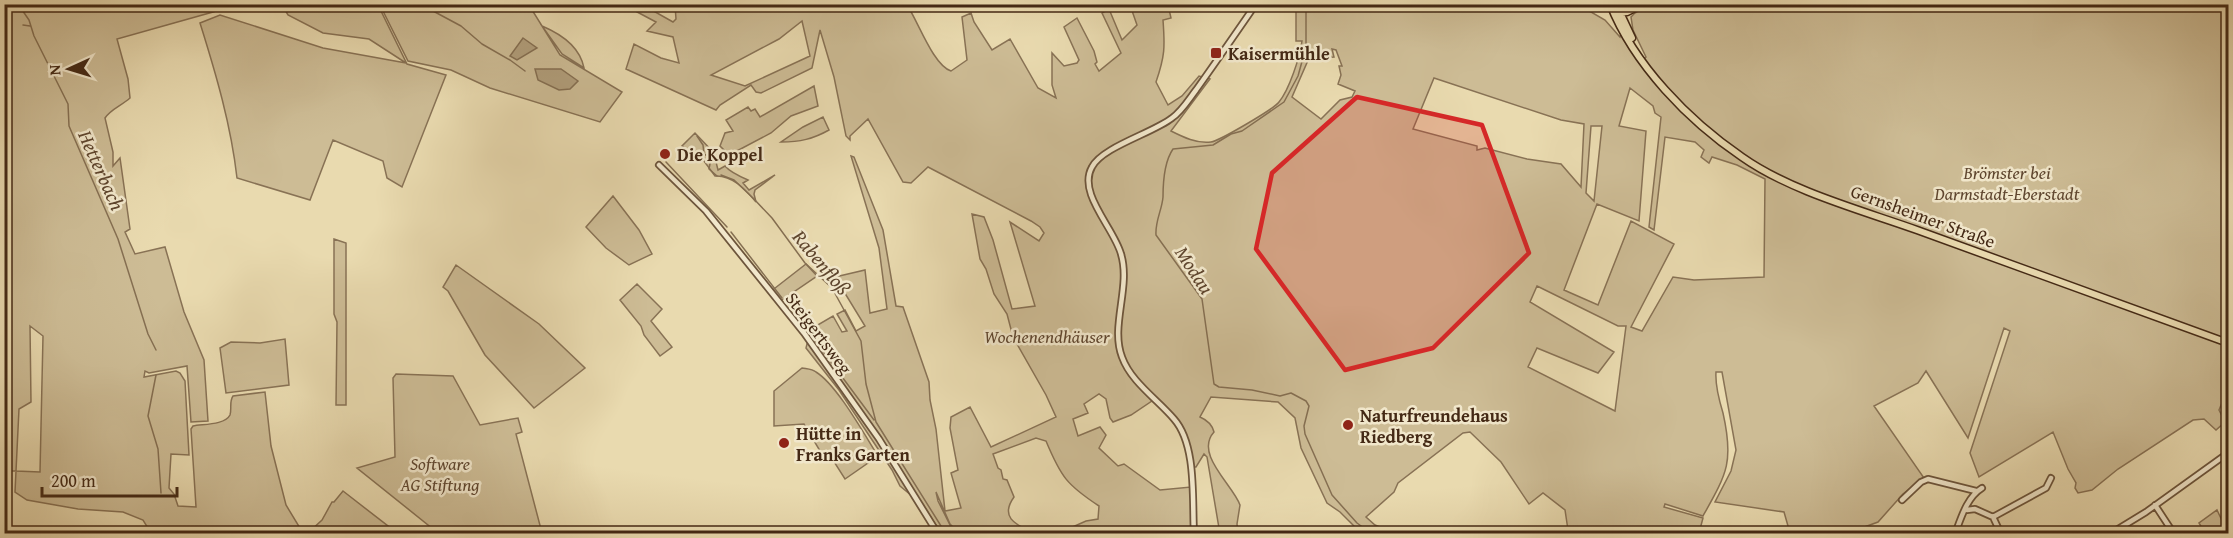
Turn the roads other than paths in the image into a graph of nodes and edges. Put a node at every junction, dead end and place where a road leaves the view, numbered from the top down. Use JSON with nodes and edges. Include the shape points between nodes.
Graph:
{"nodes":[{"id":1,"x":1256,"y":4,"type":"edge"},
{"id":2,"x":1610,"y":4,"type":"edge"},
{"id":3,"x":1643,"y":4,"type":"edge"},
{"id":4,"x":1679,"y":4,"type":"edge"},
{"id":5,"x":1714,"y":4,"type":"edge"},
{"id":6,"x":1633,"y":7,"type":"edge"},
{"id":7,"x":1617,"y":10,"type":"edge"},
{"id":8,"x":1629,"y":33,"type":"junction"},
{"id":9,"x":1642,"y":60,"type":"junction"},
{"id":10,"x":659,"y":165,"type":"dead end"},
{"id":11,"x":2229,"y":343,"type":"edge"},
{"id":12,"x":2229,"y":453,"type":"edge"},
{"id":13,"x":2051,"y":478,"type":"dead end"},
{"id":14,"x":1982,"y":488,"type":"dead end"},
{"id":15,"x":1976,"y":491,"type":"junction"},
{"id":16,"x":1902,"y":500,"type":"dead end"},
{"id":17,"x":2154,"y":505,"type":"junction"},
{"id":18,"x":1967,"y":510,"type":"junction"},
{"id":19,"x":1993,"y":517,"type":"junction"},
{"id":20,"x":938,"y":534,"type":"edge"},
{"id":21,"x":1194,"y":534,"type":"edge"},
{"id":22,"x":1955,"y":534,"type":"edge"},
{"id":23,"x":2001,"y":534,"type":"edge"},
{"id":24,"x":2110,"y":534,"type":"edge"},
{"id":25,"x":2174,"y":534,"type":"edge"}],
"edges":[{"from":1,"to":21,"type":"street","via":[[1179,111],[1165,123],[1103,155],[1092,165],[1088,178],[1090,192],[1120,249],[1124,265],[1118,338],[1121,355],[1131,373],[1174,419],[1187,441]]},
{"from":2,"to":7,"type":"main road","name":"Gernsheimer Straße"},
{"from":3,"to":6,"type":"main road"},
{"from":4,"to":5,"type":"main road"},
{"from":6,"to":7,"type":"main road"},
{"from":6,"to":8,"type":"main road"},
{"from":7,"to":8,"type":"main road","name":"Gernsheimer Straße"},
{"from":7,"to":9,"type":"main road","name":"Gernsheimer Straße"},
{"from":8,"to":9,"type":"main road","name":"Gernsheimer Straße"},
{"from":9,"to":11,"type":"main road","name":"Gernsheimer Straße","via":[[1689,116],[1742,158],[1791,183]]},
{"from":10,"to":20,"type":"street","name":"Steigertsweg","via":[[706,211],[804,333],[866,420]]},
{"from":12,"to":17,"type":"street"},
{"from":13,"to":19,"type":"street","via":[[2046,488]]},
{"from":14,"to":15,"type":"street"},
{"from":15,"to":16,"type":"street","via":[[1928,479]]},
{"from":15,"to":18,"type":"street"},
{"from":17,"to":24,"type":"street"},
{"from":17,"to":25,"type":"street"},
{"from":18,"to":19,"type":"street","via":[[1975,509]]},
{"from":18,"to":22,"type":"street"},
{"from":19,"to":23,"type":"street"}]}
